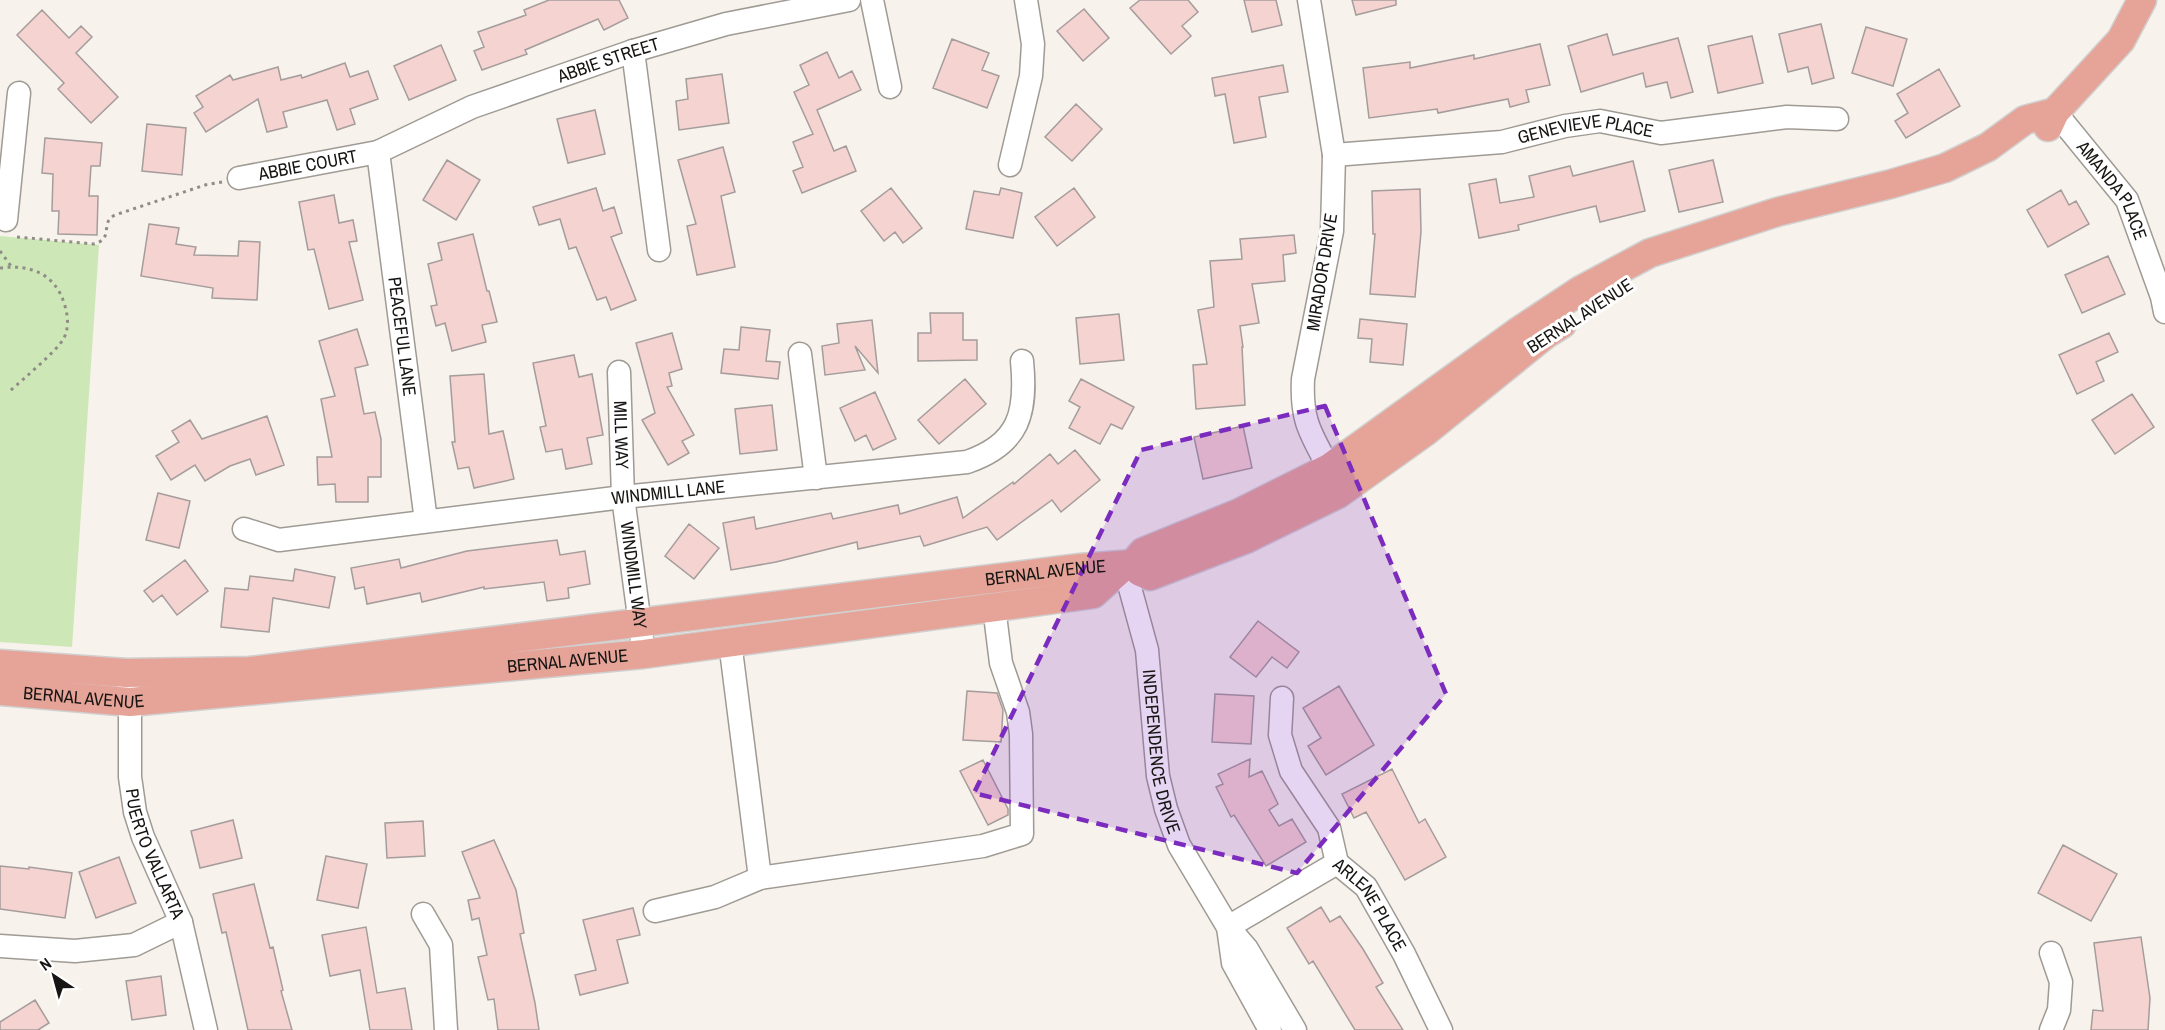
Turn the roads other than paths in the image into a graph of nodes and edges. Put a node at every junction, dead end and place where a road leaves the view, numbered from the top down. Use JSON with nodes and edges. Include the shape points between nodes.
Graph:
{"nodes":[{"id":1,"x":849,"y":0,"type":"edge"},
{"id":2,"x":872,"y":0,"type":"edge"},
{"id":3,"x":1026,"y":0,"type":"edge"},
{"id":4,"x":1309,"y":0,"type":"edge"},
{"id":5,"x":2142,"y":0,"type":"edge"},
{"id":6,"x":633,"y":51,"type":"junction"},
{"id":7,"x":890,"y":87,"type":"dead end"},
{"id":8,"x":19,"y":93,"type":"dead end"},
{"id":9,"x":2055,"y":112,"type":"junction"},
{"id":10,"x":1837,"y":119,"type":"dead end"},
{"id":11,"x":378,"y":152,"type":"junction"},
{"id":12,"x":1334,"y":155,"type":"junction"},
{"id":13,"x":1010,"y":165,"type":"dead end"},
{"id":14,"x":239,"y":178,"type":"road end"},
{"id":15,"x":8,"y":224,"type":"edge"},
{"id":16,"x":659,"y":250,"type":"dead end"},
{"id":17,"x":2165,"y":312,"type":"edge"},
{"id":18,"x":800,"y":354,"type":"dead end"},
{"id":19,"x":1022,"y":361,"type":"dead end"},
{"id":20,"x":619,"y":372,"type":"dead end"},
{"id":21,"x":1329,"y":468,"type":"junction"},
{"id":22,"x":816,"y":478,"type":"junction"},
{"id":23,"x":623,"y":497,"type":"junction"},
{"id":24,"x":426,"y":521,"type":"junction"},
{"id":25,"x":244,"y":529,"type":"dead end"},
{"id":26,"x":1129,"y":565,"type":"junction"},
{"id":27,"x":994,"y":607,"type":"junction"},
{"id":28,"x":641,"y":622,"type":"junction"},
{"id":29,"x":730,"y":642,"type":"junction"},
{"id":30,"x":644,"y":654,"type":"junction"},
{"id":31,"x":0,"y":664,"type":"edge"},
{"id":32,"x":126,"y":674,"type":"junction"},
{"id":33,"x":0,"y":691,"type":"edge"},
{"id":34,"x":1282,"y":698,"type":"dead end"},
{"id":35,"x":130,"y":702,"type":"junction"},
{"id":36,"x":1337,"y":863,"type":"junction"},
{"id":37,"x":760,"y":878,"type":"junction"},
{"id":38,"x":656,"y":911,"type":"dead end"},
{"id":39,"x":423,"y":914,"type":"dead end"},
{"id":40,"x":181,"y":922,"type":"junction"},
{"id":41,"x":1228,"y":927,"type":"junction"},
{"id":42,"x":0,"y":946,"type":"edge"},
{"id":43,"x":2051,"y":953,"type":"dead end"},
{"id":44,"x":206,"y":1030,"type":"edge"},
{"id":45,"x":446,"y":1030,"type":"edge"},
{"id":46,"x":1270,"y":1030,"type":"edge"},
{"id":47,"x":1295,"y":1030,"type":"edge"},
{"id":48,"x":1441,"y":1030,"type":"edge"},
{"id":49,"x":2051,"y":1030,"type":"edge"}],
"edges":[{"from":1,"to":6,"type":"street","name":"ABBIE STREET","via":[[726,24]]},
{"from":2,"to":7,"type":"street"},
{"from":3,"to":13,"type":"street","via":[[1033,44],[1031,76]]},
{"from":4,"to":12,"type":"street","name":"MIRADOR DRIVE"},
{"from":5,"to":9,"type":"main road","name":"BERNAL AVENUE","via":[[2121,40]]},
{"from":6,"to":11,"type":"street","name":"ABBIE STREET","via":[[472,107]]},
{"from":6,"to":16,"type":"street"},
{"from":8,"to":15,"type":"street"},
{"from":9,"to":17,"type":"street","name":"AMANDA PLACE","via":[[2127,200]]},
{"from":9,"to":21,"type":"main road","name":"BERNAL AVENUE","via":[[2025,120],[1988,147],[1945,168],[1777,212],[1650,253],[1581,290],[1516,333]]},
{"from":9,"to":26,"type":"main road","name":"BERNAL AVENUE","via":[[2046,132],[1924,191],[1757,231],[1678,260],[1614,290],[1546,334],[1425,432],[1338,494],[1246,538],[1150,576]]},
{"from":10,"to":12,"type":"street","name":"GENEVIEVE PLACE","via":[[1786,117],[1661,133],[1600,122],[1565,126],[1502,142]]},
{"from":11,"to":14,"type":"street","name":"ABBIE COURT"},
{"from":11,"to":24,"type":"street","name":"PEACEFUL LANE"},
{"from":12,"to":21,"type":"street","name":"MIRADOR DRIVE","via":[[1332,231],[1303,379],[1302,404],[1307,427]]},
{"from":18,"to":22,"type":"street"},
{"from":19,"to":22,"type":"street","name":"WINDMILL LANE","via":[[1025,389],[1017,422],[995,450],[981,458]]},
{"from":20,"to":23,"type":"street","name":"MILL WAY"},
{"from":21,"to":26,"type":"main road","name":"BERNAL AVENUE","via":[[1239,513],[1143,552]]},
{"from":22,"to":23,"type":"street","name":"WINDMILL LANE"},
{"from":23,"to":24,"type":"street","name":"WINDMILL LANE"},
{"from":23,"to":28,"type":"street","name":"WINDMILL WAY"},
{"from":24,"to":25,"type":"street","name":"WINDMILL LANE","via":[[279,540]]},
{"from":26,"to":27,"type":"main road","name":"BERNAL AVENUE","via":[[1093,594]]},
{"from":26,"to":28,"type":"main road","name":"BERNAL AVENUE"},
{"from":26,"to":41,"type":"street","name":"INDEPENDENCE DRIVE","via":[[1147,650],[1158,776],[1166,809],[1179,845]]},
{"from":27,"to":29,"type":"main road","name":"BERNAL AVENUE"},
{"from":27,"to":37,"type":"street","via":[[1001,663],[1018,712],[1021,734],[1022,834],[983,846]]},
{"from":28,"to":30,"type":"street","name":"WINDMILL WAY"},
{"from":28,"to":32,"type":"main road","name":"BERNAL AVENUE","via":[[250,671]]},
{"from":29,"to":30,"type":"main road","name":"BERNAL AVENUE"},
{"from":29,"to":37,"type":"street"},
{"from":30,"to":35,"type":"main road","name":"BERNAL AVENUE"},
{"from":31,"to":32,"type":"main road","name":"BERNAL AVENUE"},
{"from":32,"to":35,"type":"street","name":"PUERTO VALLARTA"},
{"from":33,"to":35,"type":"main road","name":"BERNAL AVENUE"},
{"from":34,"to":36,"type":"street","via":[[1280,735],[1291,771],[1329,828]]},
{"from":35,"to":40,"type":"street","name":"PUERTO VALLARTA","via":[[130,777],[135,812]]},
{"from":36,"to":41,"type":"street","name":"ARLENE PLACE"},
{"from":36,"to":48,"type":"street","name":"ARLENE PLACE","via":[[1366,886]]},
{"from":37,"to":38,"type":"street","via":[[715,897]]},
{"from":39,"to":45,"type":"street","via":[[441,945]]},
{"from":40,"to":42,"type":"street","via":[[134,945],[75,951]]},
{"from":40,"to":44,"type":"street","name":"PUERTO VALLARTA"},
{"from":41,"to":46,"type":"street","name":"INDEPENDENCE DRIVE","via":[[1233,963]]},
{"from":41,"to":47,"type":"street","name":"INDEPENDENCE DRIVE","via":[[1247,949]]},
{"from":43,"to":49,"type":"street","via":[[2061,982],[2059,1010]]}]}
